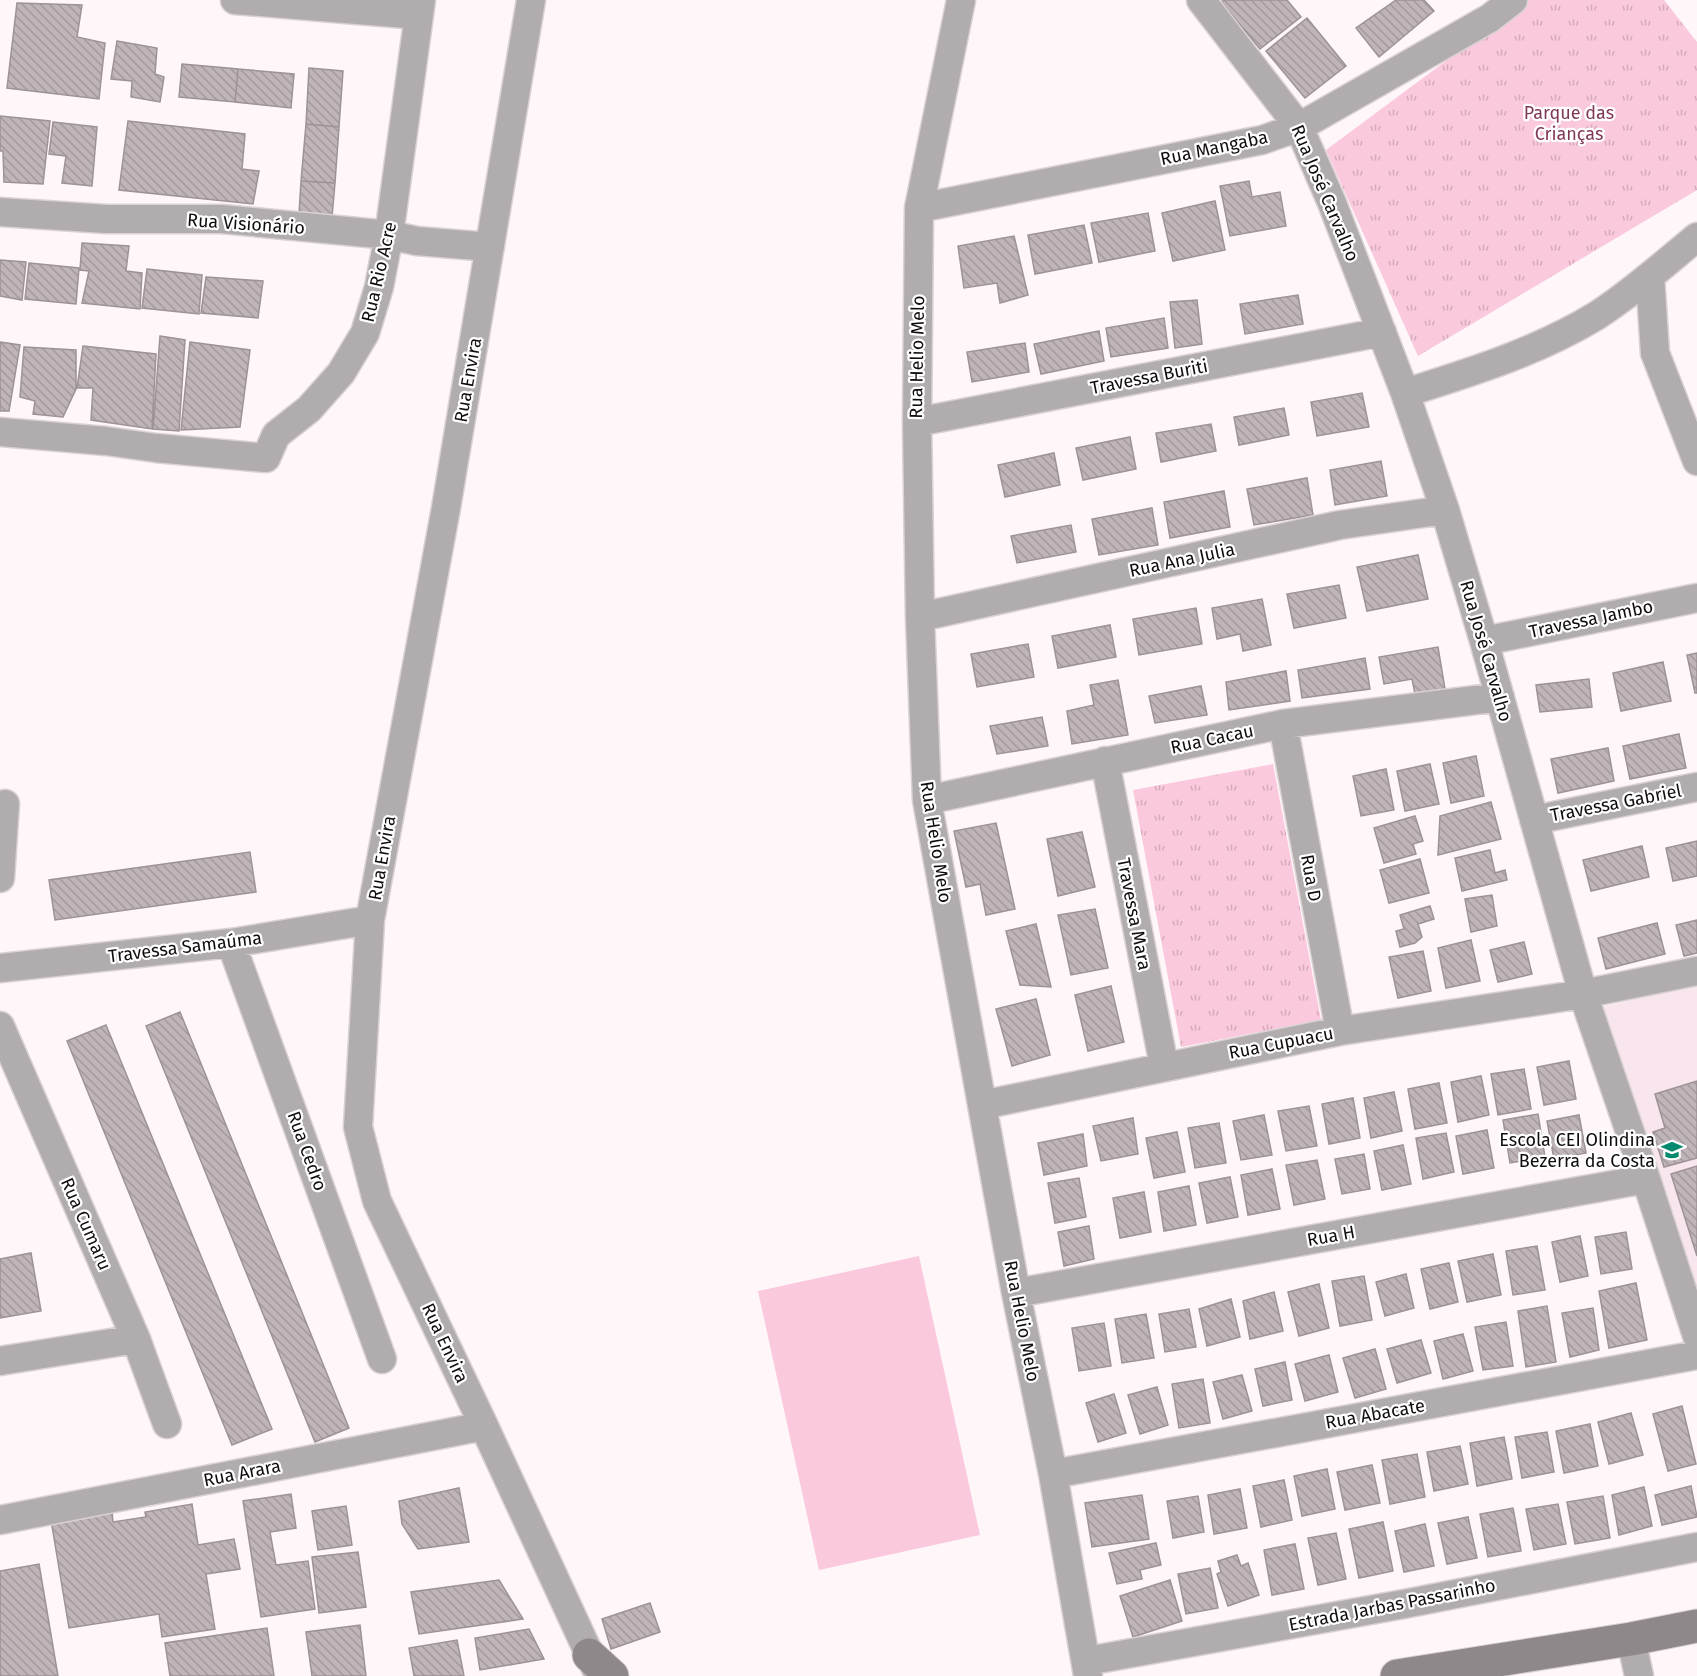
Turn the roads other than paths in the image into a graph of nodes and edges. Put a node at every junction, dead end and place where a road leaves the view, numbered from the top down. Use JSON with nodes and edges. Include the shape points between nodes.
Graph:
{"nodes":[{"id":1,"x":235,"y":0,"type":"edge"},
{"id":2,"x":531,"y":0,"type":"edge"},
{"id":3,"x":961,"y":0,"type":"edge"},
{"id":4,"x":1201,"y":0,"type":"edge"},
{"id":5,"x":1513,"y":0,"type":"edge"},
{"id":6,"x":419,"y":7,"type":"edge"},
{"id":7,"x":1483,"y":9,"type":"edge"},
{"id":8,"x":1299,"y":127,"type":"junction"},
{"id":9,"x":919,"y":208,"type":"junction"},
{"id":10,"x":0,"y":212,"type":"edge"},
{"id":11,"x":389,"y":235,"type":"junction"},
{"id":12,"x":1697,"y":237,"type":"edge"},
{"id":13,"x":490,"y":247,"type":"junction"},
{"id":14,"x":1650,"y":276,"type":"junction"},
{"id":15,"x":1382,"y":332,"type":"junction"},
{"id":16,"x":1405,"y":393,"type":"junction"},
{"id":17,"x":917,"y":422,"type":"junction"},
{"id":18,"x":0,"y":432,"type":"edge"},
{"id":19,"x":1697,"y":461,"type":"edge"},
{"id":20,"x":1445,"y":510,"type":"junction"},
{"id":21,"x":1697,"y":598,"type":"edge"},
{"id":22,"x":920,"y":617,"type":"junction"},
{"id":23,"x":1484,"y":641,"type":"junction"},
{"id":24,"x":1500,"y":697,"type":"junction"},
{"id":25,"x":1283,"y":724,"type":"junction"},
{"id":26,"x":1105,"y":761,"type":"junction"},
{"id":27,"x":1697,"y":787,"type":"edge"},
{"id":28,"x":927,"y":800,"type":"junction"},
{"id":29,"x":5,"y":804,"type":"dead end"},
{"id":30,"x":1534,"y":820,"type":"junction"},
{"id":31,"x":0,"y":878,"type":"edge"},
{"id":32,"x":370,"y":920,"type":"junction"},
{"id":33,"x":231,"y":943,"type":"junction"},
{"id":34,"x":0,"y":968,"type":"edge"},
{"id":35,"x":1697,"y":971,"type":"edge"},
{"id":36,"x":1583,"y":994,"type":"junction"},
{"id":37,"x":0,"y":1026,"type":"edge"},
{"id":38,"x":1340,"y":1031,"type":"junction"},
{"id":39,"x":1164,"y":1066,"type":"junction"},
{"id":40,"x":982,"y":1105,"type":"junction"},
{"id":41,"x":1646,"y":1179,"type":"junction"},
{"id":42,"x":1016,"y":1293,"type":"junction"},
{"id":43,"x":1697,"y":1336,"type":"edge"},
{"id":44,"x":136,"y":1340,"type":"junction"},
{"id":45,"x":1697,"y":1355,"type":"edge"},
{"id":46,"x":382,"y":1359,"type":"dead end"},
{"id":47,"x":0,"y":1361,"type":"edge"},
{"id":48,"x":166,"y":1424,"type":"dead end"},
{"id":49,"x":484,"y":1426,"type":"junction"},
{"id":50,"x":1053,"y":1474,"type":"junction"},
{"id":51,"x":0,"y":1520,"type":"edge"},
{"id":52,"x":1697,"y":1547,"type":"edge"},
{"id":53,"x":1697,"y":1626,"type":"edge"},
{"id":54,"x":1631,"y":1639,"type":"junction"},
{"id":55,"x":1088,"y":1668,"type":"edge"},
{"id":56,"x":597,"y":1671,"type":"edge"},
{"id":57,"x":1397,"y":1676,"type":"edge"},
{"id":58,"x":1639,"y":1676,"type":"edge"}],
"edges":[{"from":1,"to":6,"type":"street"},
{"from":2,"to":13,"type":"street","name":"Rua Envira"},
{"from":3,"to":9,"type":"street","name":"Rua Helio Melo"},
{"from":4,"to":8,"type":"street","name":"Rua José Carvalho"},
{"from":5,"to":7,"type":"street","name":"Rua Mangaba"},
{"from":6,"to":11,"type":"street","name":"Rua Rio Acre"},
{"from":7,"to":8,"type":"street","name":"Rua Mangaba"},
{"from":8,"to":9,"type":"street","name":"Rua Mangaba","via":[[1262,140]]},
{"from":8,"to":15,"type":"street","name":"Rua José Carvalho"},
{"from":9,"to":17,"type":"street","name":"Rua Helio Melo"},
{"from":10,"to":11,"type":"street","name":"Rua Visionário","via":[[106,219],[222,219]]},
{"from":11,"to":13,"type":"street","name":"Rua Visionário"},
{"from":11,"to":18,"type":"street","name":"Rua Rio Acre","via":[[365,333],[342,373],[309,409],[276,435],[266,458]]},
{"from":12,"to":14,"type":"street"},
{"from":13,"to":32,"type":"street","name":"Rua Envira"},
{"from":14,"to":16,"type":"street","via":[[1596,316],[1522,354]]},
{"from":14,"to":19,"type":"street","via":[[1655,353]]},
{"from":15,"to":16,"type":"street","name":"Rua José Carvalho"},
{"from":15,"to":17,"type":"street","name":"Travessa Buriti"},
{"from":16,"to":20,"type":"street","name":"Rua José Carvalho"},
{"from":17,"to":22,"type":"street","name":"Rua Helio Melo"},
{"from":20,"to":22,"type":"street","name":"Rua Ana Julia","via":[[1340,525]]},
{"from":20,"to":23,"type":"street","name":"Rua José Carvalho"},
{"from":21,"to":23,"type":"street","name":"Travessa Jambo"},
{"from":22,"to":28,"type":"street","name":"Rua Helio Melo"},
{"from":23,"to":24,"type":"street","name":"Rua José Carvalho"},
{"from":24,"to":25,"type":"street","name":"Rua Cacau"},
{"from":24,"to":30,"type":"street","name":"Rua José Carvalho"},
{"from":25,"to":26,"type":"street","name":"Rua Cacau"},
{"from":25,"to":38,"type":"street","name":"Rua D"},
{"from":26,"to":28,"type":"street","name":"Rua Cacau"},
{"from":26,"to":39,"type":"street","name":"Travessa Mara"},
{"from":27,"to":30,"type":"street","name":"Travessa Gabriel"},
{"from":28,"to":40,"type":"street","name":"Rua Helio Melo"},
{"from":29,"to":31,"type":"street"},
{"from":30,"to":36,"type":"street","name":"Rua José Carvalho"},
{"from":32,"to":33,"type":"street","name":"Travessa Samaúma"},
{"from":32,"to":49,"type":"street","name":"Rua Envira","via":[[358,1127],[377,1201]]},
{"from":33,"to":34,"type":"street","name":"Travessa Samaúma"},
{"from":33,"to":46,"type":"street","name":"Rua Cedro"},
{"from":35,"to":36,"type":"street","name":"Rua Cupuacu"},
{"from":36,"to":38,"type":"street","name":"Rua Cupuacu"},
{"from":36,"to":41,"type":"street","name":"Rua José Carvalho"},
{"from":37,"to":44,"type":"street","name":"Rua Cumaru"},
{"from":38,"to":39,"type":"street","name":"Rua Cupuacu"},
{"from":39,"to":40,"type":"street","name":"Rua Cupuacu"},
{"from":40,"to":42,"type":"street","name":"Rua Helio Melo"},
{"from":41,"to":42,"type":"street","name":"Rua H"},
{"from":41,"to":43,"type":"street","name":"Rua José Carvalho"},
{"from":42,"to":50,"type":"street","name":"Rua Helio Melo"},
{"from":44,"to":47,"type":"street"},
{"from":44,"to":48,"type":"street","name":"Rua Cumaru"},
{"from":45,"to":50,"type":"street","name":"Rua Abacate"},
{"from":49,"to":51,"type":"street","name":"Rua Arara"},
{"from":49,"to":56,"type":"street","name":"Rua Envira"},
{"from":50,"to":55,"type":"street","name":"Rua Helio Melo"},
{"from":52,"to":55,"type":"street","name":"Estrada Jarbas Passarinho"},
{"from":53,"to":54,"type":"street"},
{"from":54,"to":57,"type":"street"},
{"from":54,"to":58,"type":"street"}]}
